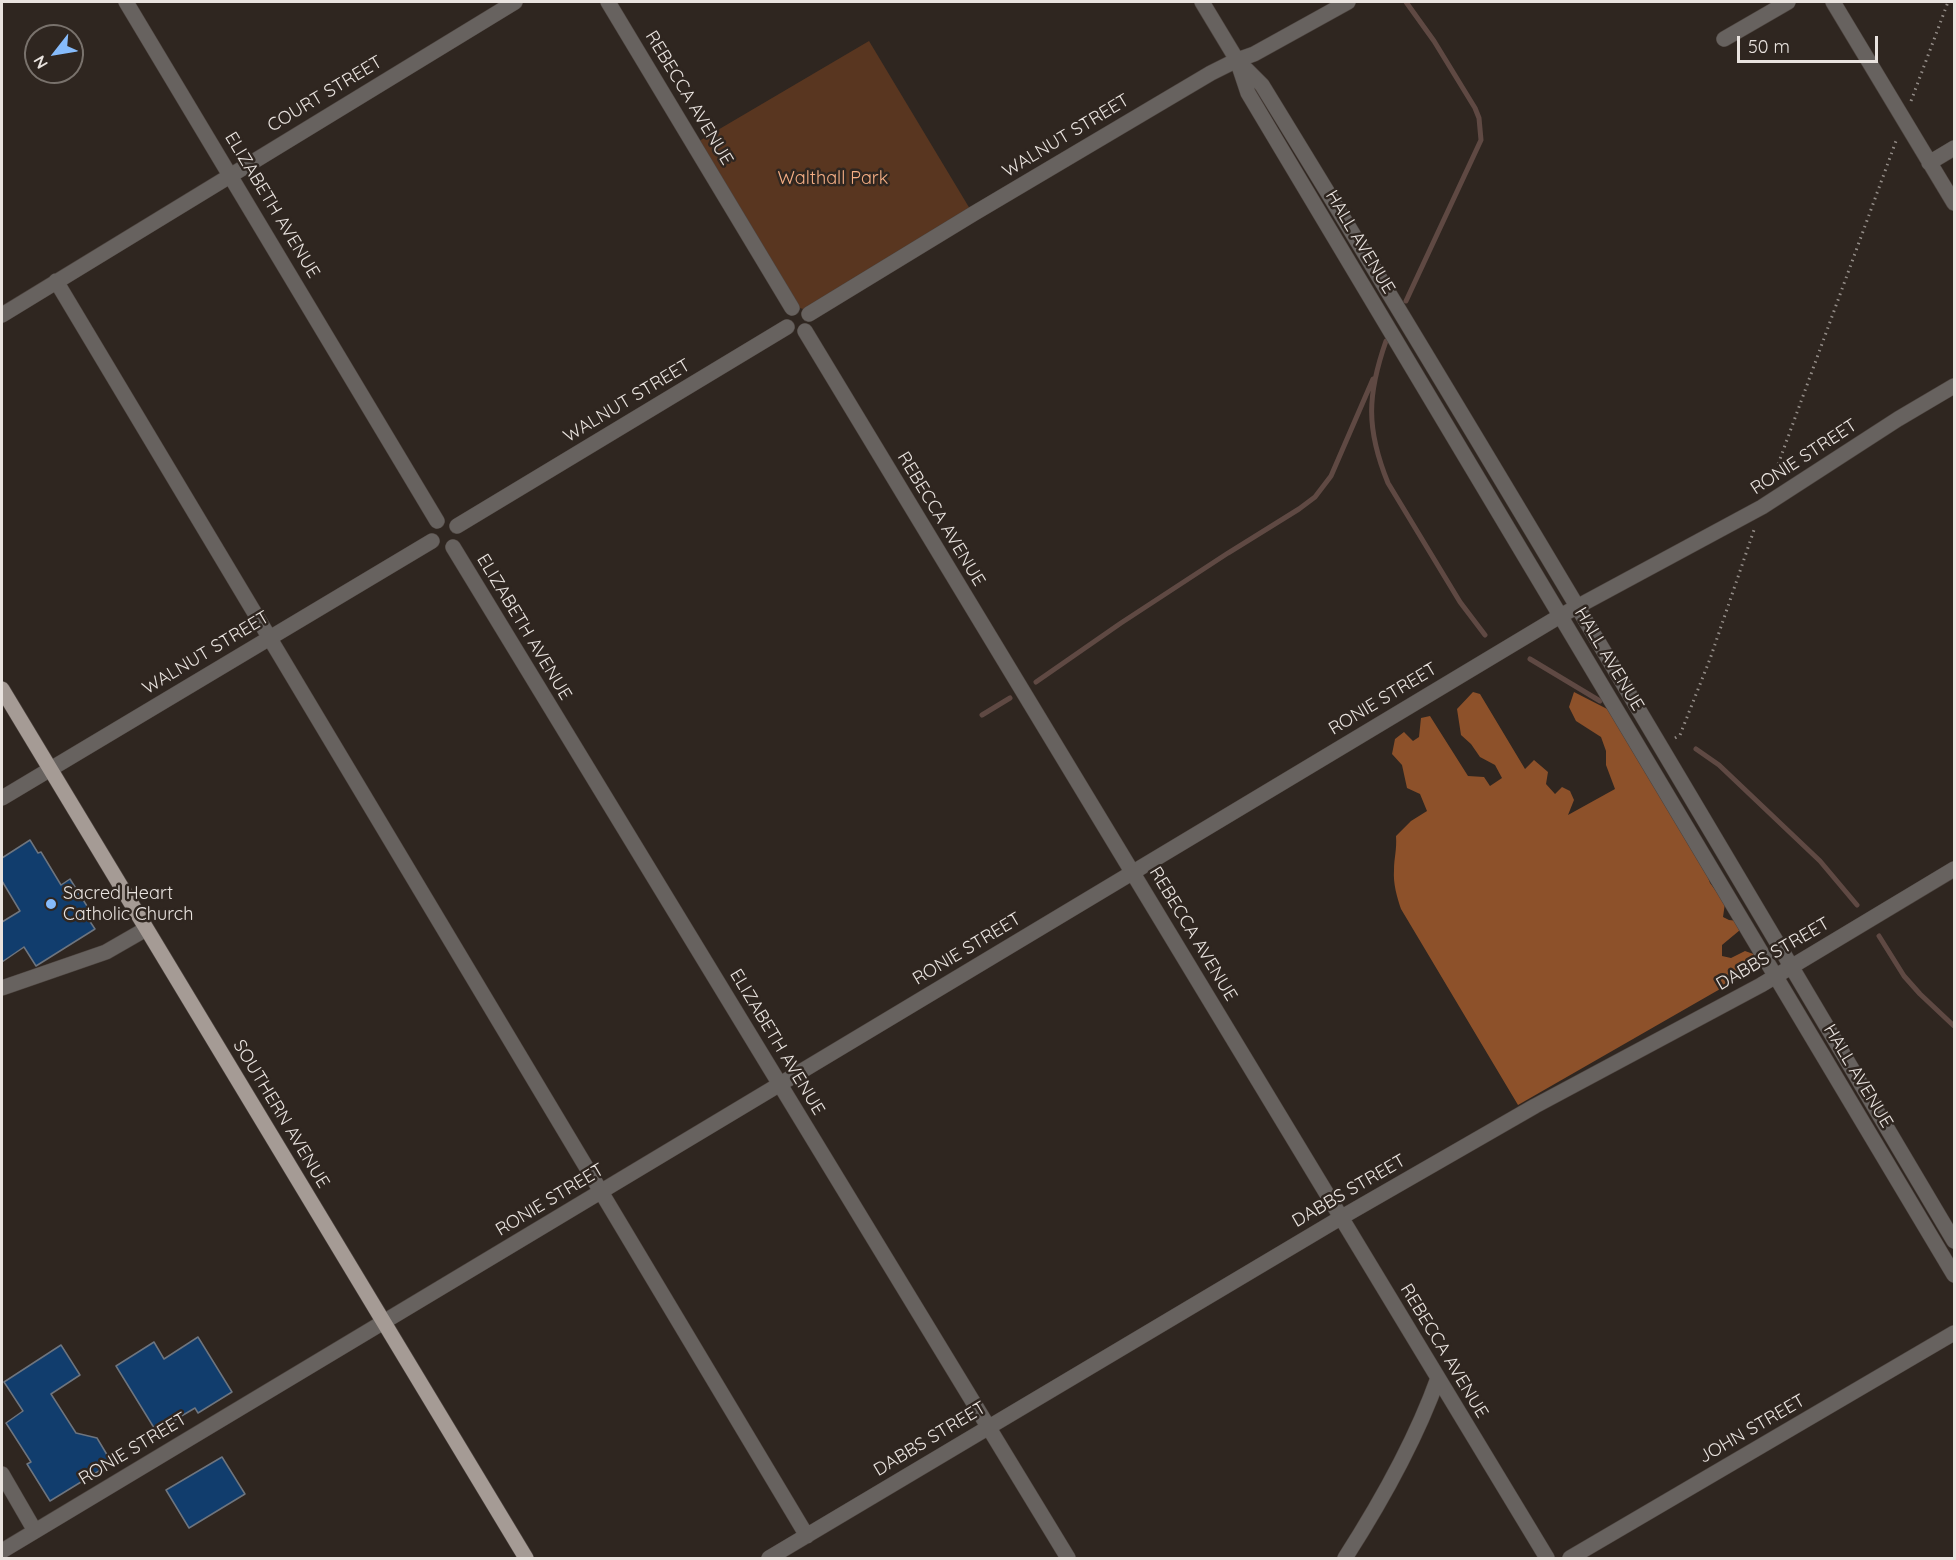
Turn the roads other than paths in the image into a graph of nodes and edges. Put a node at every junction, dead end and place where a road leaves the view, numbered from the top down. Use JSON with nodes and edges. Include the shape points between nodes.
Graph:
{"nodes":[{"id":1,"x":126,"y":2,"type":"edge"},
{"id":2,"x":515,"y":2,"type":"edge"},
{"id":3,"x":608,"y":2,"type":"edge"},
{"id":4,"x":1202,"y":2,"type":"edge"},
{"id":5,"x":1348,"y":2,"type":"edge"},
{"id":6,"x":1788,"y":2,"type":"edge"},
{"id":7,"x":1833,"y":2,"type":"edge"},
{"id":8,"x":1724,"y":39,"type":"dead end"},
{"id":9,"x":1237,"y":60,"type":"junction"},
{"id":10,"x":1954,"y":148,"type":"edge"},
{"id":11,"x":1929,"y":163,"type":"junction"},
{"id":12,"x":231,"y":174,"type":"junction"},
{"id":13,"x":1954,"y":203,"type":"edge"},
{"id":14,"x":56,"y":281,"type":"junction"},
{"id":15,"x":792,"y":308,"type":"junction"},
{"id":16,"x":809,"y":314,"type":"junction"},
{"id":17,"x":2,"y":315,"type":"edge"},
{"id":18,"x":787,"y":327,"type":"junction"},
{"id":19,"x":805,"y":331,"type":"junction"},
{"id":20,"x":1954,"y":386,"type":"edge"},
{"id":21,"x":437,"y":521,"type":"junction"},
{"id":22,"x":457,"y":526,"type":"junction"},
{"id":23,"x":432,"y":541,"type":"junction"},
{"id":24,"x":453,"y":546,"type":"junction"},
{"id":25,"x":1578,"y":606,"type":"junction"},
{"id":26,"x":1560,"y":616,"type":"junction"},
{"id":27,"x":269,"y":638,"type":"junction"},
{"id":28,"x":2,"y":689,"type":"edge"},
{"id":29,"x":50,"y":769,"type":"junction"},
{"id":30,"x":2,"y":798,"type":"edge"},
{"id":31,"x":1954,"y":868,"type":"edge"},
{"id":32,"x":1133,"y":873,"type":"junction"},
{"id":33,"x":146,"y":929,"type":"junction"},
{"id":34,"x":1792,"y":967,"type":"junction"},
{"id":35,"x":1776,"y":976,"type":"junction"},
{"id":36,"x":2,"y":988,"type":"edge"},
{"id":37,"x":780,"y":1083,"type":"junction"},
{"id":38,"x":602,"y":1192,"type":"junction"},
{"id":39,"x":1342,"y":1218,"type":"junction"},
{"id":40,"x":1954,"y":1241,"type":"edge"},
{"id":41,"x":1954,"y":1275,"type":"edge"},
{"id":42,"x":384,"y":1322,"type":"junction"},
{"id":43,"x":1954,"y":1333,"type":"edge"},
{"id":44,"x":1438,"y":1378,"type":"junction"},
{"id":45,"x":988,"y":1427,"type":"junction"},
{"id":46,"x":2,"y":1474,"type":"edge"},
{"id":47,"x":35,"y":1530,"type":"junction"},
{"id":48,"x":807,"y":1536,"type":"junction"},
{"id":49,"x":2,"y":1551,"type":"edge"},
{"id":50,"x":526,"y":1558,"type":"edge"},
{"id":51,"x":769,"y":1558,"type":"edge"},
{"id":52,"x":1068,"y":1558,"type":"edge"},
{"id":53,"x":1345,"y":1558,"type":"edge"},
{"id":54,"x":1547,"y":1558,"type":"edge"},
{"id":55,"x":1570,"y":1558,"type":"edge"}],
"edges":[{"from":1,"to":12,"type":"street","name":"ELIZABETH AVENUE"},
{"from":2,"to":12,"type":"street","name":"COURT STREET"},
{"from":3,"to":15,"type":"street","name":"REBECCA AVENUE"},
{"from":4,"to":9,"type":"street","name":"HALL AVENUE"},
{"from":5,"to":9,"type":"street","name":"WALNUT STREET"},
{"from":6,"to":8,"type":"street"},
{"from":7,"to":11,"type":"street"},
{"from":9,"to":16,"type":"street","name":"WALNUT STREET"},
{"from":9,"to":25,"type":"street","name":"HALL AVENUE","via":[[1262,85]]},
{"from":9,"to":26,"type":"street","name":"HALL AVENUE","via":[[1248,93]]},
{"from":10,"to":11,"type":"street"},
{"from":11,"to":13,"type":"street"},
{"from":12,"to":14,"type":"street","name":"COURT STREET"},
{"from":12,"to":21,"type":"street","name":"ELIZABETH AVENUE"},
{"from":14,"to":17,"type":"street","name":"COURT STREET"},
{"from":14,"to":27,"type":"street"},
{"from":15,"to":16,"type":"street","via":[[800,307]]},
{"from":15,"to":18,"type":"street","via":[[786,314]]},
{"from":16,"to":19,"type":"street","via":[[810,325]]},
{"from":18,"to":19,"type":"street","via":[[797,333]]},
{"from":18,"to":22,"type":"street","name":"WALNUT STREET"},
{"from":19,"to":32,"type":"street","name":"REBECCA AVENUE"},
{"from":20,"to":25,"type":"street","name":"RONIE STREET","via":[[1762,507]]},
{"from":21,"to":22,"type":"street","via":[[446,519]]},
{"from":21,"to":23,"type":"street","via":[[431,527]]},
{"from":22,"to":24,"type":"street","via":[[459,539]]},
{"from":23,"to":24,"type":"street","via":[[439,548]]},
{"from":23,"to":27,"type":"street","name":"WALNUT STREET"},
{"from":24,"to":37,"type":"street","name":"ELIZABETH AVENUE"},
{"from":25,"to":26,"type":"street","name":"RONIE STREET"},
{"from":25,"to":34,"type":"street","name":"HALL AVENUE"},
{"from":26,"to":32,"type":"street","name":"RONIE STREET"},
{"from":26,"to":35,"type":"street","name":"HALL AVENUE"},
{"from":27,"to":29,"type":"street","name":"WALNUT STREET"},
{"from":27,"to":38,"type":"street"},
{"from":28,"to":29,"type":"main road","name":"SOUTHERN AVENUE"},
{"from":29,"to":30,"type":"street","name":"WALNUT STREET"},
{"from":29,"to":33,"type":"main road","name":"SOUTHERN AVENUE"},
{"from":31,"to":34,"type":"street","name":"DABBS STREET"},
{"from":32,"to":37,"type":"street","name":"RONIE STREET"},
{"from":32,"to":39,"type":"street","name":"REBECCA AVENUE"},
{"from":33,"to":36,"type":"street","via":[[106,952]]},
{"from":33,"to":42,"type":"main road","name":"SOUTHERN AVENUE"},
{"from":34,"to":35,"type":"street","name":"DABBS STREET"},
{"from":34,"to":40,"type":"street","name":"HALL AVENUE"},
{"from":35,"to":39,"type":"street","name":"DABBS STREET","via":[[1535,1106]]},
{"from":35,"to":41,"type":"street","name":"HALL AVENUE"},
{"from":37,"to":38,"type":"street","name":"RONIE STREET"},
{"from":37,"to":45,"type":"street","name":"ELIZABETH AVENUE"},
{"from":38,"to":42,"type":"street","name":"RONIE STREET"},
{"from":38,"to":48,"type":"street"},
{"from":39,"to":44,"type":"street","name":"REBECCA AVENUE"},
{"from":39,"to":45,"type":"street","name":"DABBS STREET"},
{"from":42,"to":47,"type":"street","name":"RONIE STREET"},
{"from":42,"to":50,"type":"main road","name":"SOUTHERN AVENUE"},
{"from":43,"to":55,"type":"street","name":"JOHN STREET"},
{"from":44,"to":53,"type":"street","via":[[1374,1514]]},
{"from":44,"to":54,"type":"street","name":"REBECCA AVENUE"},
{"from":45,"to":48,"type":"street","name":"DABBS STREET"},
{"from":45,"to":52,"type":"street","name":"ELIZABETH AVENUE"},
{"from":46,"to":47,"type":"street"},
{"from":47,"to":49,"type":"street","name":"RONIE STREET"},
{"from":48,"to":51,"type":"street","name":"DABBS STREET"}]}
